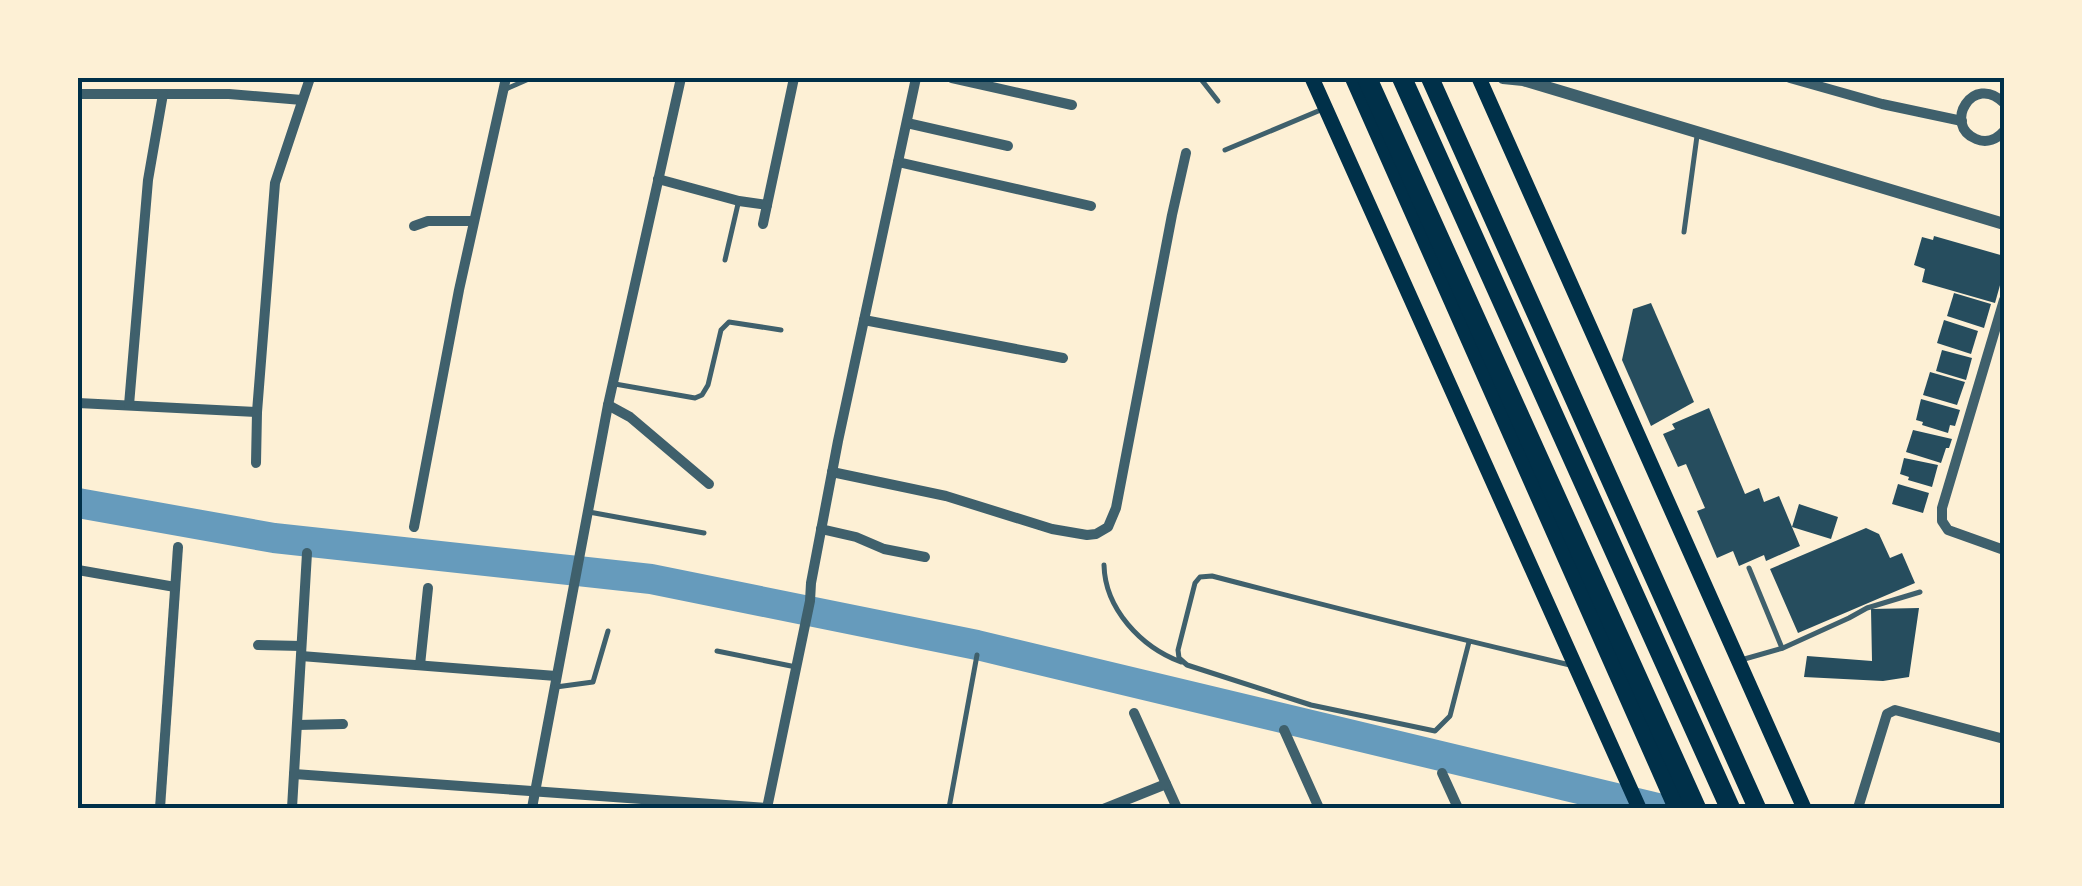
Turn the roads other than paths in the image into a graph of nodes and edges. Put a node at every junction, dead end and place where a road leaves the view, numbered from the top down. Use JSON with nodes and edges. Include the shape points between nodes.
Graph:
{"nodes":[{"id":1,"x":310,"y":78,"type":"edge"},
{"id":2,"x":531,"y":78,"type":"edge"},
{"id":3,"x":681,"y":78,"type":"edge"},
{"id":4,"x":794,"y":78,"type":"edge"},
{"id":5,"x":916,"y":78,"type":"edge"},
{"id":6,"x":952,"y":78,"type":"edge"},
{"id":7,"x":1200,"y":78,"type":"edge"},
{"id":8,"x":1312,"y":78,"type":"edge"},
{"id":9,"x":1354,"y":78,"type":"edge"},
{"id":10,"x":1366,"y":78,"type":"edge"},
{"id":11,"x":1402,"y":78,"type":"edge"},
{"id":12,"x":1430,"y":78,"type":"edge"},
{"id":13,"x":1479,"y":78,"type":"edge"},
{"id":14,"x":1503,"y":78,"type":"edge"},
{"id":15,"x":1790,"y":78,"type":"edge"},
{"id":16,"x":1839,"y":78,"type":"edge"},
{"id":17,"x":1986,"y":78,"type":"edge"},
{"id":18,"x":505,"y":84,"type":"edge"},
{"id":19,"x":1836,"y":91,"type":"junction"},
{"id":20,"x":1990,"y":93,"type":"junction"},
{"id":21,"x":78,"y":94,"type":"edge"},
{"id":22,"x":163,"y":94,"type":"junction"},
{"id":23,"x":302,"y":100,"type":"junction"},
{"id":24,"x":1218,"y":102,"type":"dead end"},
{"id":25,"x":2004,"y":103,"type":"edge"},
{"id":26,"x":1072,"y":105,"type":"dead end"},
{"id":27,"x":1326,"y":108,"type":"junction"},
{"id":28,"x":1962,"y":120,"type":"junction"},
{"id":29,"x":906,"y":122,"type":"junction"},
{"id":30,"x":1698,"y":133,"type":"junction"},
{"id":31,"x":2004,"y":134,"type":"edge"},
{"id":32,"x":1008,"y":146,"type":"dead end"},
{"id":33,"x":1225,"y":150,"type":"dead end"},
{"id":34,"x":1186,"y":152,"type":"dead end"},
{"id":35,"x":898,"y":162,"type":"junction"},
{"id":36,"x":658,"y":178,"type":"junction"},
{"id":37,"x":739,"y":201,"type":"junction"},
{"id":38,"x":767,"y":206,"type":"junction"},
{"id":39,"x":1091,"y":206,"type":"dead end"},
{"id":40,"x":473,"y":221,"type":"junction"},
{"id":41,"x":763,"y":224,"type":"dead end"},
{"id":42,"x":2004,"y":224,"type":"edge"},
{"id":43,"x":414,"y":226,"type":"dead end"},
{"id":44,"x":1684,"y":232,"type":"dead end"},
{"id":45,"x":725,"y":260,"type":"dead end"},
{"id":46,"x":2004,"y":300,"type":"edge"},
{"id":47,"x":864,"y":320,"type":"junction"},
{"id":48,"x":781,"y":330,"type":"dead end"},
{"id":49,"x":1064,"y":358,"type":"dead end"},
{"id":50,"x":614,"y":384,"type":"junction"},
{"id":51,"x":78,"y":403,"type":"edge"},
{"id":52,"x":130,"y":405,"type":"junction"},
{"id":53,"x":608,"y":405,"type":"junction"},
{"id":54,"x":257,"y":412,"type":"junction"},
{"id":55,"x":256,"y":463,"type":"dead end"},
{"id":56,"x":832,"y":472,"type":"junction"},
{"id":57,"x":709,"y":484,"type":"dead end"},
{"id":58,"x":587,"y":512,"type":"junction"},
{"id":59,"x":414,"y":527,"type":"dead end"},
{"id":60,"x":821,"y":529,"type":"junction"},
{"id":61,"x":704,"y":533,"type":"dead end"},
{"id":62,"x":178,"y":547,"type":"dead end"},
{"id":63,"x":2004,"y":550,"type":"edge"},
{"id":64,"x":307,"y":553,"type":"dead end"},
{"id":65,"x":925,"y":557,"type":"dead end"},
{"id":66,"x":1104,"y":565,"type":"dead end"},
{"id":67,"x":1749,"y":568,"type":"dead end"},
{"id":68,"x":78,"y":570,"type":"edge"},
{"id":69,"x":175,"y":587,"type":"junction"},
{"id":70,"x":428,"y":588,"type":"dead end"},
{"id":71,"x":1920,"y":592,"type":"dead end"},
{"id":72,"x":608,"y":631,"type":"dead end"},
{"id":73,"x":1469,"y":642,"type":"junction"},
{"id":74,"x":258,"y":645,"type":"dead end"},
{"id":75,"x":1783,"y":648,"type":"junction"},
{"id":76,"x":301,"y":651,"type":"junction"},
{"id":77,"x":718,"y":651,"type":"dead end"},
{"id":78,"x":977,"y":655,"type":"dead end"},
{"id":79,"x":1738,"y":661,"type":"junction"},
{"id":80,"x":420,"y":665,"type":"junction"},
{"id":81,"x":1187,"y":665,"type":"junction"},
{"id":82,"x":1576,"y":666,"type":"junction"},
{"id":83,"x":796,"y":667,"type":"junction"},
{"id":84,"x":556,"y":681,"type":"junction"},
{"id":85,"x":1134,"y":713,"type":"dead end"},
{"id":86,"x":342,"y":724,"type":"dead end"},
{"id":87,"x":297,"y":725,"type":"junction"},
{"id":88,"x":1284,"y":730,"type":"dead end"},
{"id":89,"x":2004,"y":738,"type":"edge"},
{"id":90,"x":294,"y":774,"type":"junction"},
{"id":91,"x":1442,"y":774,"type":"dead end"},
{"id":92,"x":1166,"y":784,"type":"junction"},
{"id":93,"x":536,"y":790,"type":"junction"},
{"id":94,"x":160,"y":808,"type":"edge"},
{"id":95,"x":292,"y":808,"type":"edge"},
{"id":96,"x":532,"y":808,"type":"edge"},
{"id":97,"x":767,"y":808,"type":"edge"},
{"id":98,"x":949,"y":808,"type":"edge"},
{"id":99,"x":1106,"y":808,"type":"edge"},
{"id":100,"x":1177,"y":808,"type":"edge"},
{"id":101,"x":1319,"y":808,"type":"edge"},
{"id":102,"x":1458,"y":808,"type":"edge"},
{"id":103,"x":1639,"y":808,"type":"edge"},
{"id":104,"x":1677,"y":808,"type":"edge"},
{"id":105,"x":1696,"y":808,"type":"edge"},
{"id":106,"x":1730,"y":808,"type":"edge"},
{"id":107,"x":1757,"y":808,"type":"edge"},
{"id":108,"x":1804,"y":808,"type":"edge"},
{"id":109,"x":1858,"y":808,"type":"edge"}],
"edges":[{"from":1,"to":23,"type":"street"},
{"from":2,"to":18,"type":"lane"},
{"from":3,"to":36,"type":"street"},
{"from":4,"to":38,"type":"street"},
{"from":5,"to":29,"type":"street"},
{"from":6,"to":26,"type":"street"},
{"from":7,"to":24,"type":"lane"},
{"from":8,"to":27,"type":"main road"},
{"from":9,"to":104,"type":"highway"},
{"from":10,"to":105,"type":"highway"},
{"from":11,"to":106,"type":"highway"},
{"from":12,"to":107,"type":"highway"},
{"from":13,"to":79,"type":"main road"},
{"from":14,"to":30,"type":"street"},
{"from":15,"to":19,"type":"street"},
{"from":16,"to":19,"type":"street"},
{"from":17,"to":20,"type":"street"},
{"from":18,"to":40,"type":"street"},
{"from":19,"to":28,"type":"street"},
{"from":20,"to":25,"type":"street"},
{"from":20,"to":28,"type":"street","via":[[1968,100]]},
{"from":21,"to":22,"type":"street"},
{"from":22,"to":23,"type":"street"},
{"from":22,"to":52,"type":"street","via":[[148,180]]},
{"from":23,"to":54,"type":"street","via":[[275,183]]},
{"from":27,"to":33,"type":"lane"},
{"from":27,"to":82,"type":"main road"},
{"from":28,"to":31,"type":"street","via":[[1974,138]]},
{"from":29,"to":32,"type":"street"},
{"from":29,"to":35,"type":"street"},
{"from":30,"to":42,"type":"street"},
{"from":30,"to":44,"type":"lane"},
{"from":34,"to":56,"type":"street","via":[[1108,527],[1088,536],[1052,529],[946,496]]},
{"from":35,"to":39,"type":"street"},
{"from":35,"to":47,"type":"street"},
{"from":36,"to":37,"type":"street"},
{"from":36,"to":50,"type":"street"},
{"from":37,"to":38,"type":"street"},
{"from":37,"to":45,"type":"lane"},
{"from":38,"to":41,"type":"street"},
{"from":40,"to":43,"type":"street"},
{"from":40,"to":59,"type":"street"},
{"from":46,"to":63,"type":"street","via":[[1942,508],[1948,530]]},
{"from":47,"to":49,"type":"street"},
{"from":47,"to":56,"type":"street"},
{"from":48,"to":50,"type":"lane","via":[[725,324],[708,385],[695,398]]},
{"from":50,"to":53,"type":"street"},
{"from":51,"to":52,"type":"street"},
{"from":52,"to":54,"type":"street"},
{"from":53,"to":57,"type":"street"},
{"from":53,"to":58,"type":"street"},
{"from":54,"to":55,"type":"street"},
{"from":56,"to":60,"type":"street"},
{"from":58,"to":61,"type":"lane"},
{"from":58,"to":84,"type":"street"},
{"from":60,"to":65,"type":"street"},
{"from":60,"to":83,"type":"street"},
{"from":62,"to":69,"type":"street"},
{"from":64,"to":76,"type":"street"},
{"from":66,"to":81,"type":"lane","via":[[1107,592],[1121,617],[1156,650]]},
{"from":67,"to":75,"type":"lane"},
{"from":68,"to":69,"type":"street"},
{"from":69,"to":94,"type":"street"},
{"from":70,"to":80,"type":"street"},
{"from":71,"to":75,"type":"lane","via":[[1867,608]]},
{"from":72,"to":84,"type":"lane","via":[[594,682]]},
{"from":73,"to":81,"type":"lane","via":[[1450,716],[1434,731],[1311,705]]},
{"from":73,"to":81,"type":"lane","via":[[1212,576],[1195,583],[1178,650]]},
{"from":73,"to":82,"type":"lane"},
{"from":74,"to":76,"type":"street"},
{"from":75,"to":79,"type":"lane"},
{"from":76,"to":80,"type":"street"},
{"from":76,"to":87,"type":"street"},
{"from":77,"to":83,"type":"lane"},
{"from":78,"to":98,"type":"lane"},
{"from":79,"to":108,"type":"main road"},
{"from":80,"to":84,"type":"street"},
{"from":82,"to":103,"type":"main road"},
{"from":83,"to":97,"type":"street"},
{"from":84,"to":93,"type":"street"},
{"from":85,"to":92,"type":"street"},
{"from":86,"to":87,"type":"street"},
{"from":87,"to":90,"type":"street"},
{"from":88,"to":101,"type":"street"},
{"from":89,"to":109,"type":"street","via":[[1895,710],[1887,714]]},
{"from":90,"to":93,"type":"street"},
{"from":90,"to":95,"type":"street"},
{"from":91,"to":102,"type":"street"},
{"from":92,"to":99,"type":"street"},
{"from":92,"to":100,"type":"street"},
{"from":93,"to":96,"type":"street"},
{"from":93,"to":97,"type":"street"}]}
